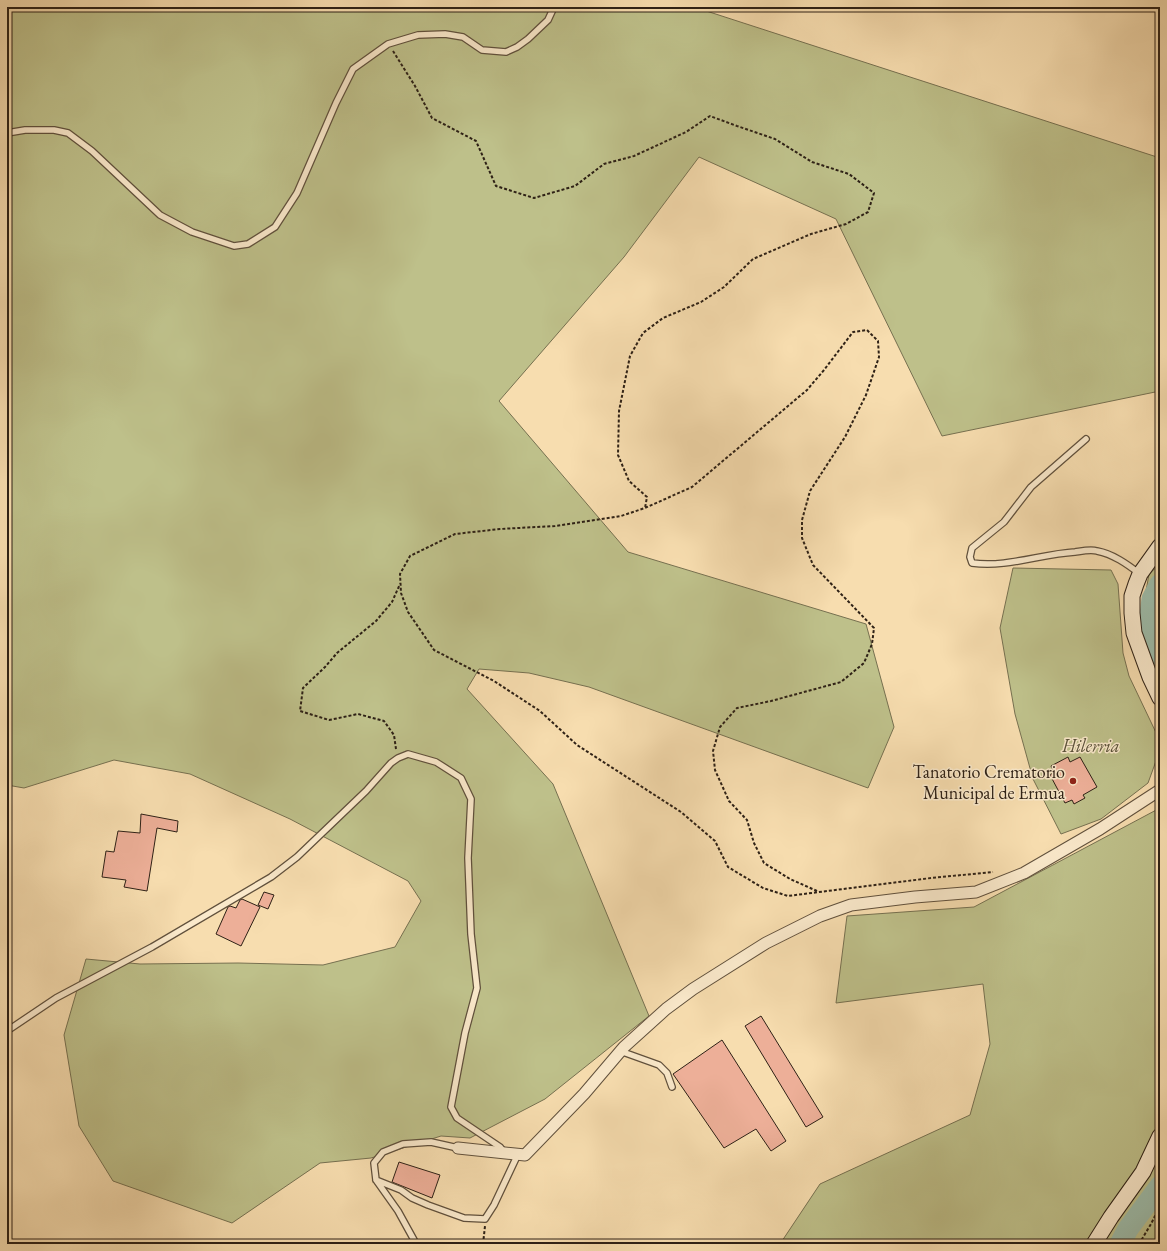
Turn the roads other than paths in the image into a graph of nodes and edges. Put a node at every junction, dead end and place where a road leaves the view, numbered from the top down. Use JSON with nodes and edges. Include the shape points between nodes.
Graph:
{"nodes":[{"id":1,"x":554,"y":7,"type":"edge"},
{"id":2,"x":7,"y":133,"type":"edge"},
{"id":3,"x":1086,"y":439,"type":"dead end"},
{"id":4,"x":1160,"y":546,"type":"edge"},
{"id":5,"x":1140,"y":574,"type":"junction"},
{"id":6,"x":1160,"y":698,"type":"edge"},
{"id":7,"x":1160,"y":790,"type":"edge"},
{"id":8,"x":7,"y":1031,"type":"edge"},
{"id":9,"x":620,"y":1051,"type":"junction"},
{"id":10,"x":672,"y":1086,"type":"dead end"},
{"id":11,"x":1160,"y":1136,"type":"edge"},
{"id":12,"x":458,"y":1148,"type":"joint"},
{"id":13,"x":505,"y":1153,"type":"junction"},
{"id":14,"x":518,"y":1154,"type":"junction"},
{"id":15,"x":376,"y":1180,"type":"junction"},
{"id":16,"x":415,"y":1244,"type":"edge"},
{"id":17,"x":1094,"y":1244,"type":"edge"}],
"edges":[{"from":1,"to":2,"type":"lane","via":[[548,20],[528,39],[506,52],[482,50],[463,37],[445,34],[418,35],[388,44],[353,68],[297,193],[275,227],[248,244],[234,246],[192,232],[160,215],[68,133],[54,130]]},
{"from":3,"to":5,"type":"lane","via":[[1031,487],[1004,522],[972,548],[972,563],[1014,562],[1061,553],[1096,550],[1124,562]]},
{"from":4,"to":5,"type":"main road"},
{"from":5,"to":6,"type":"main road","via":[[1132,596],[1134,633]]},
{"from":7,"to":9,"type":"street","via":[[1100,830],[1024,873],[976,892],[851,905],[820,916],[766,943],[692,989]]},
{"from":8,"to":13,"type":"lane","via":[[56,998],[152,947],[270,877],[297,857],[398,758],[408,754],[436,762],[462,778],[471,798],[468,858],[471,934],[477,988],[465,1033],[451,1107],[457,1118]]},
{"from":9,"to":10,"type":"lane","via":[[659,1065],[667,1072]]},
{"from":9,"to":14,"type":"street","via":[[584,1094],[525,1155]]},
{"from":11,"to":17,"type":"main road","via":[[1143,1172]]},
{"from":12,"to":13,"type":"street"},
{"from":12,"to":15,"type":"lane","via":[[431,1142],[403,1144],[383,1152],[374,1164]]},
{"from":13,"to":14,"type":"street"},
{"from":14,"to":15,"type":"lane","via":[[486,1219],[464,1218],[428,1205]]},
{"from":15,"to":16,"type":"lane","via":[[398,1211]]}]}
